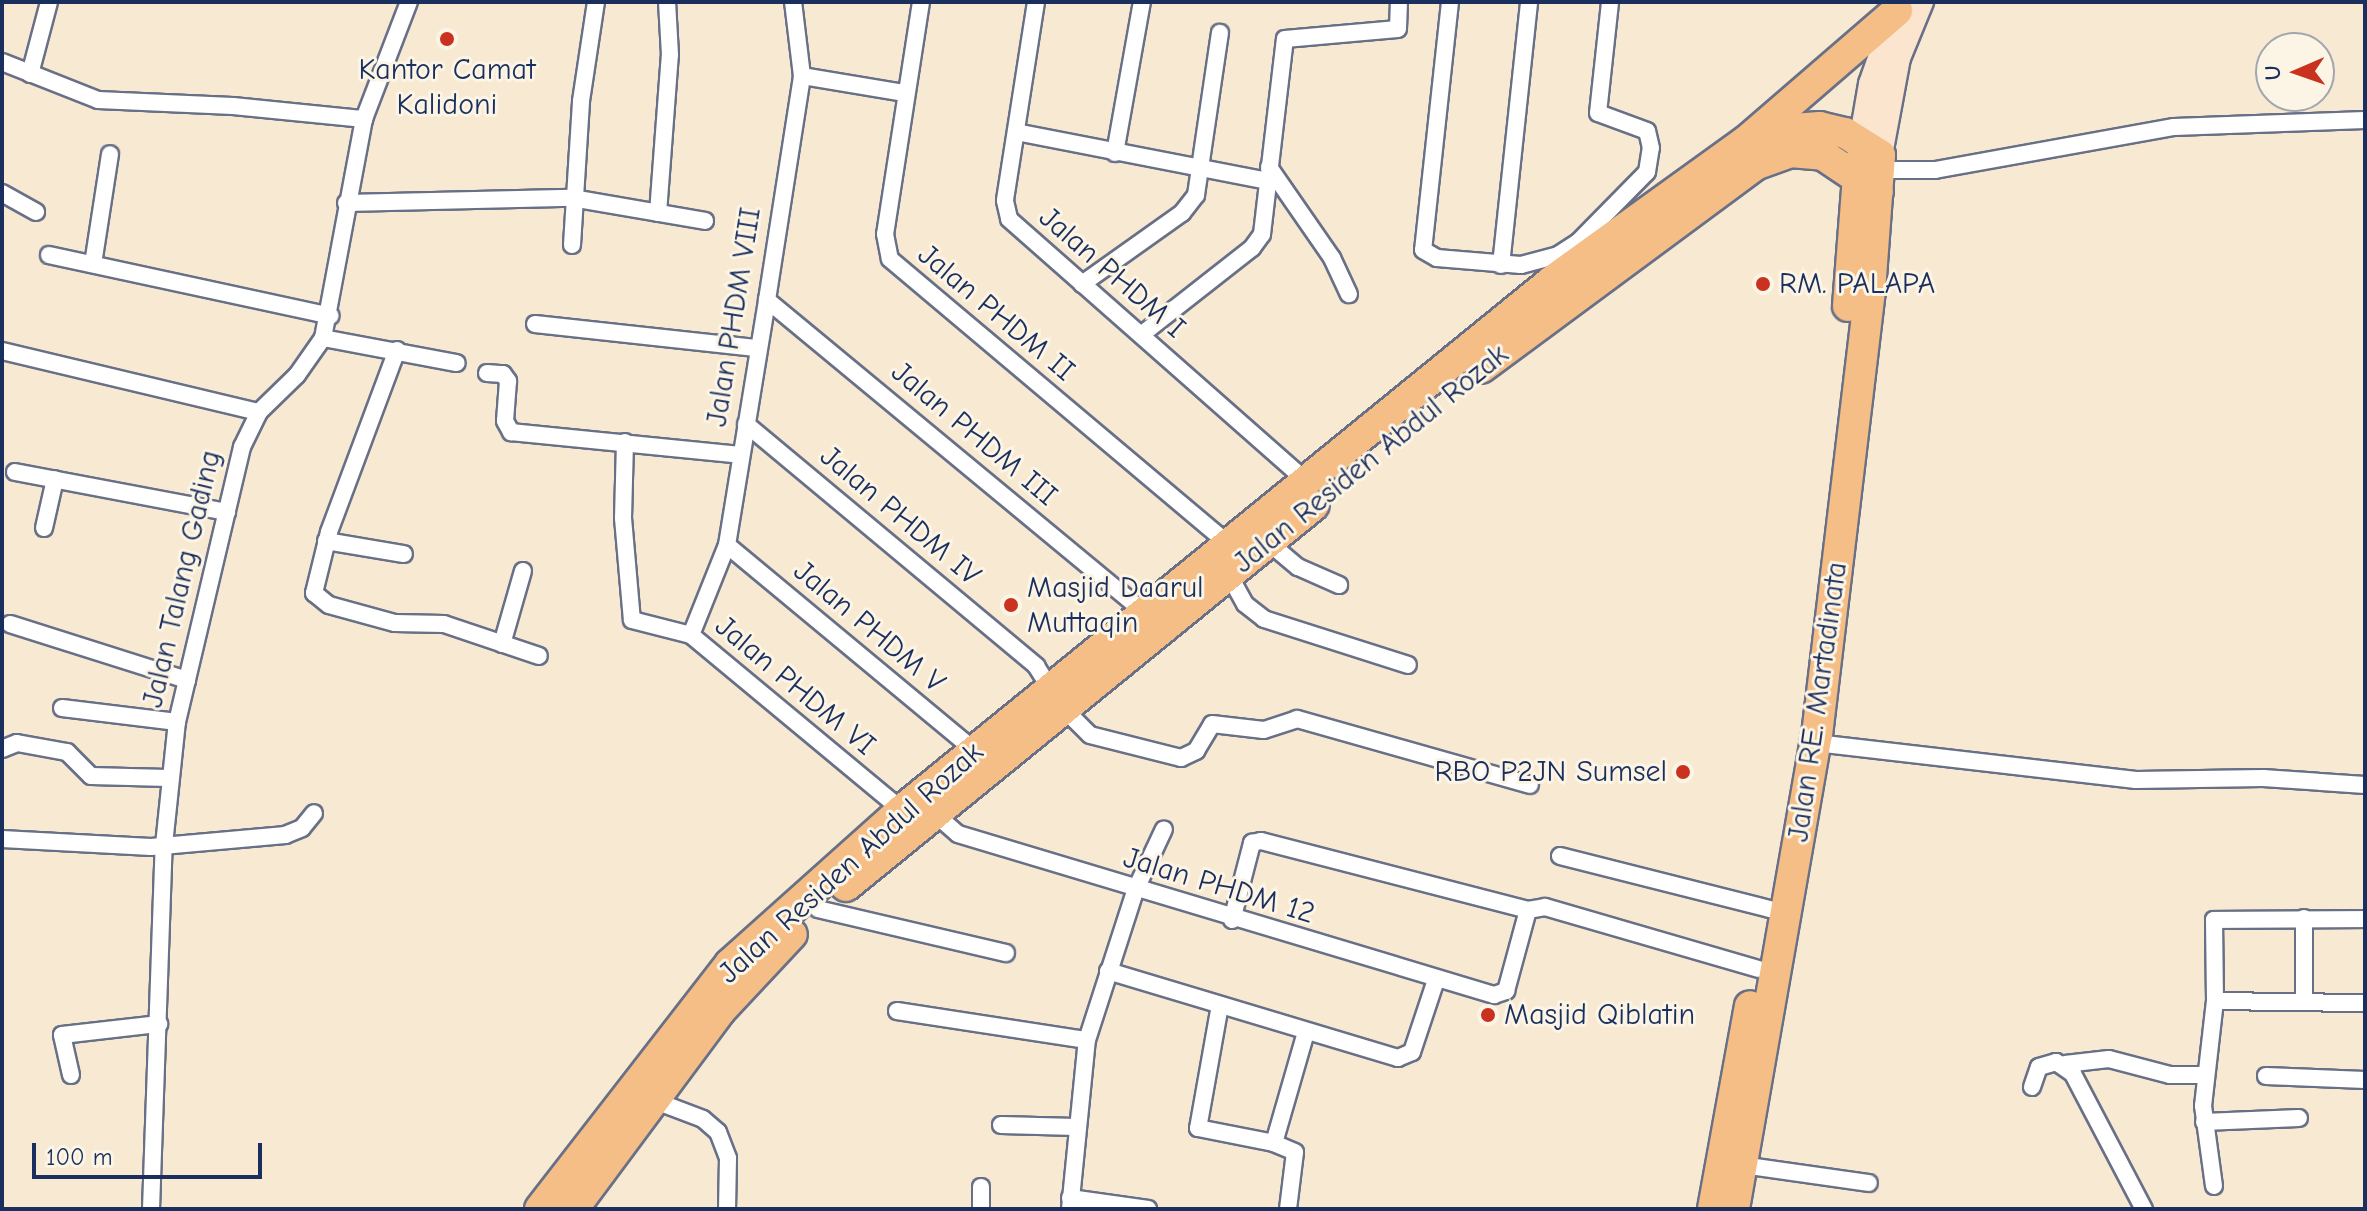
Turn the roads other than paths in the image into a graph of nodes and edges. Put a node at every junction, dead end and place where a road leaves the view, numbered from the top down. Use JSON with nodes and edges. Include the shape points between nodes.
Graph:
{"nodes":[{"id":1,"x":49,"y":2,"type":"edge"},
{"id":2,"x":409,"y":2,"type":"edge"},
{"id":3,"x":596,"y":2,"type":"edge"},
{"id":4,"x":667,"y":2,"type":"edge"},
{"id":5,"x":793,"y":2,"type":"edge"},
{"id":6,"x":921,"y":2,"type":"edge"},
{"id":7,"x":1036,"y":2,"type":"edge"},
{"id":8,"x":1142,"y":2,"type":"edge"},
{"id":9,"x":1399,"y":2,"type":"edge"},
{"id":10,"x":1450,"y":2,"type":"edge"},
{"id":11,"x":1529,"y":2,"type":"edge"},
{"id":12,"x":1610,"y":2,"type":"edge"},
{"id":13,"x":1906,"y":5,"type":"edge"},
{"id":14,"x":1220,"y":33,"type":"dead end"},
{"id":15,"x":2,"y":62,"type":"edge"},
{"id":16,"x":30,"y":74,"type":"junction"},
{"id":17,"x":802,"y":76,"type":"junction"},
{"id":18,"x":905,"y":93,"type":"junction"},
{"id":19,"x":364,"y":119,"type":"junction"},
{"id":20,"x":2365,"y":120,"type":"edge"},
{"id":21,"x":1016,"y":132,"type":"junction"},
{"id":22,"x":1745,"y":142,"type":"junction"},
{"id":23,"x":1115,"y":153,"type":"junction"},
{"id":24,"x":110,"y":154,"type":"dead end"},
{"id":25,"x":1871,"y":167,"type":"junction"},
{"id":26,"x":1201,"y":169,"type":"junction"},
{"id":27,"x":1268,"y":174,"type":"junction"},
{"id":28,"x":2,"y":193,"type":"edge"},
{"id":29,"x":572,"y":198,"type":"junction"},
{"id":30,"x":346,"y":203,"type":"junction"},
{"id":31,"x":36,"y":212,"type":"dead end"},
{"id":32,"x":658,"y":213,"type":"junction"},
{"id":33,"x":705,"y":221,"type":"dead end"},
{"id":34,"x":572,"y":245,"type":"dead end"},
{"id":35,"x":49,"y":255,"type":"dead end"},
{"id":36,"x":1562,"y":263,"type":"junction"},
{"id":37,"x":93,"y":264,"type":"junction"},
{"id":38,"x":1501,"y":265,"type":"junction"},
{"id":39,"x":1082,"y":284,"type":"junction"},
{"id":40,"x":1349,"y":294,"type":"dead end"},
{"id":41,"x":767,"y":300,"type":"junction"},
{"id":42,"x":330,"y":316,"type":"junction"},
{"id":43,"x":535,"y":324,"type":"dead end"},
{"id":44,"x":1141,"y":335,"type":"junction"},
{"id":45,"x":323,"y":338,"type":"junction"},
{"id":46,"x":756,"y":348,"type":"junction"},
{"id":47,"x":397,"y":350,"type":"junction"},
{"id":48,"x":2,"y":351,"type":"edge"},
{"id":49,"x":457,"y":363,"type":"dead end"},
{"id":50,"x":487,"y":373,"type":"dead end"},
{"id":51,"x":259,"y":412,"type":"junction"},
{"id":52,"x":746,"y":424,"type":"junction"},
{"id":53,"x":625,"y":442,"type":"junction"},
{"id":54,"x":740,"y":455,"type":"junction"},
{"id":55,"x":15,"y":472,"type":"dead end"},
{"id":56,"x":55,"y":479,"type":"junction"},
{"id":57,"x":1308,"y":483,"type":"junction"},
{"id":58,"x":227,"y":512,"type":"junction"},
{"id":59,"x":44,"y":528,"type":"dead end"},
{"id":60,"x":1832,"y":533,"type":"junction"},
{"id":61,"x":326,"y":541,"type":"junction"},
{"id":62,"x":1268,"y":542,"type":"junction"},
{"id":63,"x":727,"y":545,"type":"junction"},
{"id":64,"x":404,"y":554,"type":"dead end"},
{"id":65,"x":1230,"y":560,"type":"junction"},
{"id":66,"x":523,"y":571,"type":"dead end"},
{"id":67,"x":1339,"y":585,"type":"dead end"},
{"id":68,"x":1145,"y":613,"type":"junction"},
{"id":69,"x":10,"y":624,"type":"dead end"},
{"id":70,"x":691,"y":635,"type":"junction"},
{"id":71,"x":502,"y":644,"type":"junction"},
{"id":72,"x":539,"y":656,"type":"dead end"},
{"id":73,"x":1408,"y":665,"type":"dead end"},
{"id":74,"x":187,"y":680,"type":"junction"},
{"id":75,"x":1057,"y":697,"type":"junction"},
{"id":76,"x":62,"y":708,"type":"dead end"},
{"id":77,"x":177,"y":722,"type":"junction"},
{"id":78,"x":1816,"y":743,"type":"junction"},
{"id":79,"x":2,"y":749,"type":"edge"},
{"id":80,"x":975,"y":751,"type":"junction"},
{"id":81,"x":168,"y":778,"type":"junction"},
{"id":82,"x":1530,"y":785,"type":"dead end"},
{"id":83,"x":2365,"y":785,"type":"edge"},
{"id":84,"x":902,"y":810,"type":"junction"},
{"id":85,"x":314,"y":813,"type":"dead end"},
{"id":86,"x":935,"y":814,"type":"junction"},
{"id":87,"x":1164,"y":829,"type":"dead end"},
{"id":88,"x":2,"y":839,"type":"edge"},
{"id":89,"x":164,"y":845,"type":"junction"},
{"id":90,"x":1788,"y":848,"type":"junction"},
{"id":91,"x":1560,"y":856,"type":"dead end"},
{"id":92,"x":1135,"y":891,"type":"junction"},
{"id":93,"x":818,"y":909,"type":"junction"},
{"id":94,"x":1770,"y":909,"type":"junction"},
{"id":95,"x":1528,"y":910,"type":"junction"},
{"id":96,"x":2304,"y":918,"type":"junction"},
{"id":97,"x":2365,"y":919,"type":"edge"},
{"id":98,"x":1232,"y":920,"type":"junction"},
{"id":99,"x":1006,"y":953,"type":"dead end"},
{"id":100,"x":1758,"y":969,"type":"junction"},
{"id":101,"x":1108,"y":971,"type":"junction"},
{"id":102,"x":1436,"y":980,"type":"junction"},
{"id":103,"x":2304,"y":1000,"type":"junction"},
{"id":104,"x":2215,"y":1001,"type":"junction"},
{"id":105,"x":2365,"y":1003,"type":"edge"},
{"id":106,"x":1220,"y":1005,"type":"junction"},
{"id":107,"x":897,"y":1011,"type":"dead end"},
{"id":108,"x":159,"y":1024,"type":"junction"},
{"id":109,"x":1306,"y":1032,"type":"junction"},
{"id":110,"x":1087,"y":1040,"type":"junction"},
{"id":111,"x":2065,"y":1064,"type":"junction"},
{"id":112,"x":71,"y":1075,"type":"dead end"},
{"id":113,"x":2203,"y":1075,"type":"junction"},
{"id":114,"x":2266,"y":1076,"type":"dead end"},
{"id":115,"x":2365,"y":1080,"type":"edge"},
{"id":116,"x":2032,"y":1087,"type":"dead end"},
{"id":117,"x":653,"y":1100,"type":"junction"},
{"id":118,"x":2299,"y":1118,"type":"dead end"},
{"id":119,"x":2204,"y":1122,"type":"junction"},
{"id":120,"x":1001,"y":1125,"type":"dead end"},
{"id":121,"x":1076,"y":1127,"type":"junction"},
{"id":122,"x":1274,"y":1143,"type":"junction"},
{"id":123,"x":1742,"y":1165,"type":"junction"},
{"id":124,"x":1869,"y":1183,"type":"dead end"},
{"id":125,"x":2214,"y":1186,"type":"dead end"},
{"id":126,"x":981,"y":1187,"type":"dead end"},
{"id":127,"x":1070,"y":1204,"type":"edge"},
{"id":128,"x":151,"y":1209,"type":"edge"},
{"id":129,"x":540,"y":1209,"type":"edge"},
{"id":130,"x":573,"y":1209,"type":"edge"},
{"id":131,"x":727,"y":1209,"type":"edge"},
{"id":132,"x":981,"y":1209,"type":"edge"},
{"id":133,"x":1148,"y":1209,"type":"edge"},
{"id":134,"x":1288,"y":1209,"type":"edge"},
{"id":135,"x":1713,"y":1209,"type":"edge"},
{"id":136,"x":1734,"y":1209,"type":"edge"},
{"id":137,"x":2144,"y":1209,"type":"edge"}],
"edges":[{"from":1,"to":16,"type":"street"},
{"from":2,"to":19,"type":"street","name":"Jalan Talang Gading"},
{"from":3,"to":29,"type":"street"},
{"from":4,"to":32,"type":"street","via":[[670,55]]},
{"from":5,"to":17,"type":"street","name":"Jalan PHDM VIII"},
{"from":6,"to":18,"type":"street","name":"Jalan PHDM II"},
{"from":7,"to":21,"type":"street","name":"Jalan PHDM I"},
{"from":8,"to":23,"type":"street"},
{"from":9,"to":27,"type":"street","via":[[1398,29],[1285,39]]},
{"from":10,"to":38,"type":"street","via":[[1422,247],[1437,258]]},
{"from":11,"to":38,"type":"street"},
{"from":12,"to":36,"type":"street","via":[[1598,113],[1605,120],[1642,126],[1649,137],[1650,161],[1637,188]]},
{"from":13,"to":22,"type":"highway","name":"Jalan Residen Abdul Rozak"},
{"from":13,"to":25,"type":"street","via":[[1871,84]]},
{"from":14,"to":26,"type":"street"},
{"from":15,"to":16,"type":"street"},
{"from":16,"to":19,"type":"street","via":[[98,100]]},
{"from":17,"to":18,"type":"street"},
{"from":17,"to":41,"type":"street","name":"Jalan PHDM VIII"},
{"from":18,"to":65,"type":"street","name":"Jalan PHDM II","via":[[885,234],[890,259]]},
{"from":19,"to":30,"type":"street","name":"Jalan Talang Gading"},
{"from":20,"to":25,"type":"street","via":[[2174,127],[1935,170]]},
{"from":21,"to":23,"type":"street"},
{"from":21,"to":39,"type":"street","name":"Jalan PHDM I","via":[[1006,214]]},
{"from":22,"to":25,"type":"highway","via":[[1803,127],[1831,129]]},
{"from":22,"to":36,"type":"highway","name":"Jalan Residen Abdul Rozak"},
{"from":23,"to":26,"type":"street"},
{"from":24,"to":37,"type":"street"},
{"from":25,"to":60,"type":"highway","name":"Jalan RE. Martadinata"},
{"from":25,"to":62,"type":"highway","name":"Jalan Residen Abdul Rozak","via":[[1809,152],[1774,156],[1739,174],[1479,369]]},
{"from":26,"to":27,"type":"street"},
{"from":26,"to":39,"type":"street","via":[[1196,195],[1182,213]]},
{"from":27,"to":40,"type":"street","via":[[1332,258]]},
{"from":27,"to":44,"type":"street","via":[[1258,241]]},
{"from":28,"to":31,"type":"street"},
{"from":29,"to":30,"type":"street"},
{"from":29,"to":32,"type":"street"},
{"from":29,"to":34,"type":"street"},
{"from":30,"to":42,"type":"street","name":"Jalan Talang Gading"},
{"from":32,"to":33,"type":"street"},
{"from":35,"to":37,"type":"street"},
{"from":36,"to":38,"type":"street"},
{"from":36,"to":57,"type":"highway","name":"Jalan Residen Abdul Rozak","via":[[1470,353]]},
{"from":37,"to":42,"type":"street"},
{"from":39,"to":44,"type":"street","name":"Jalan PHDM I"},
{"from":41,"to":46,"type":"street","name":"Jalan PHDM VIII"},
{"from":41,"to":68,"type":"street","name":"Jalan PHDM III"},
{"from":42,"to":45,"type":"street","name":"Jalan Talang Gading"},
{"from":43,"to":46,"type":"street"},
{"from":44,"to":57,"type":"street","name":"Jalan PHDM I"},
{"from":45,"to":47,"type":"street"},
{"from":45,"to":51,"type":"street","name":"Jalan Talang Gading","via":[[297,375]]},
{"from":46,"to":52,"type":"street","name":"Jalan PHDM VIII"},
{"from":47,"to":49,"type":"street"},
{"from":47,"to":61,"type":"street"},
{"from":48,"to":51,"type":"street"},
{"from":50,"to":53,"type":"street","via":[[503,374],[508,381],[505,421],[511,432]]},
{"from":51,"to":58,"type":"street","name":"Jalan Talang Gading","via":[[242,447]]},
{"from":52,"to":54,"type":"street","name":"Jalan PHDM VIII"},
{"from":52,"to":75,"type":"street","name":"Jalan PHDM IV","via":[[1036,666]]},
{"from":53,"to":54,"type":"street"},
{"from":53,"to":70,"type":"street","name":"Jalan PHDM VI","via":[[623,518],[631,617],[638,625]]},
{"from":54,"to":63,"type":"street","name":"Jalan PHDM VIII"},
{"from":55,"to":56,"type":"street"},
{"from":56,"to":58,"type":"street"},
{"from":56,"to":59,"type":"street"},
{"from":57,"to":65,"type":"highway","name":"Jalan Residen Abdul Rozak"},
{"from":58,"to":74,"type":"street","name":"Jalan Talang Gading"},
{"from":60,"to":78,"type":"highway","name":"Jalan RE. Martadinata"},
{"from":60,"to":90,"type":"highway"},
{"from":61,"to":64,"type":"street"},
{"from":61,"to":71,"type":"street","via":[[312,585],[320,601],[395,623],[444,624]]},
{"from":62,"to":65,"type":"highway","name":"Jalan Residen Abdul Rozak"},
{"from":62,"to":67,"type":"street","via":[[1298,567]]},
{"from":63,"to":70,"type":"street","name":"Jalan PHDM VIII"},
{"from":63,"to":80,"type":"street","name":"Jalan PHDM V"},
{"from":65,"to":68,"type":"highway","name":"Jalan Residen Abdul Rozak"},
{"from":65,"to":73,"type":"street","name":"Jalan PHDM II","via":[[1245,604],[1264,619]]},
{"from":65,"to":75,"type":"highway","name":"Jalan Residen Abdul Rozak"},
{"from":66,"to":71,"type":"street"},
{"from":68,"to":75,"type":"highway","name":"Jalan Residen Abdul Rozak"},
{"from":69,"to":74,"type":"street"},
{"from":70,"to":84,"type":"street","name":"Jalan PHDM VI"},
{"from":71,"to":72,"type":"street"},
{"from":74,"to":77,"type":"street","name":"Jalan Talang Gading"},
{"from":75,"to":80,"type":"highway","name":"Jalan Residen Abdul Rozak"},
{"from":75,"to":82,"type":"street","name":"Jalan PHDM IV","via":[[1090,735],[1181,758],[1196,751],[1212,724],[1264,730],[1297,719]]},
{"from":75,"to":86,"type":"highway","name":"Jalan Residen Abdul Rozak"},
{"from":76,"to":77,"type":"street"},
{"from":77,"to":81,"type":"street","name":"Jalan Talang Gading"},
{"from":78,"to":83,"type":"street","via":[[2136,780],[2263,778]]},
{"from":78,"to":90,"type":"highway","name":"Jalan RE. Martadinata"},
{"from":79,"to":81,"type":"street","via":[[17,743],[67,752],[91,776]]},
{"from":80,"to":84,"type":"highway","name":"Jalan Residen Abdul Rozak"},
{"from":81,"to":89,"type":"street","name":"Jalan Talang Gading"},
{"from":84,"to":129,"type":"highway","name":"Jalan Residen Abdul Rozak","via":[[730,964]]},
{"from":85,"to":89,"type":"street","via":[[302,828],[285,835]]},
{"from":86,"to":92,"type":"street","name":"Jalan PHDM 12","via":[[958,834]]},
{"from":86,"to":93,"type":"highway","name":"Jalan Residen Abdul Rozak"},
{"from":87,"to":92,"type":"street"},
{"from":88,"to":89,"type":"street"},
{"from":89,"to":108,"type":"street","name":"Jalan Talang Gading"},
{"from":90,"to":94,"type":"highway"},
{"from":90,"to":123,"type":"highway","name":"Jalan RE. Martadinata"},
{"from":91,"to":94,"type":"street"},
{"from":92,"to":98,"type":"street","name":"Jalan PHDM 12"},
{"from":92,"to":101,"type":"street"},
{"from":93,"to":99,"type":"street"},
{"from":93,"to":117,"type":"highway","name":"Jalan Residen Abdul Rozak","via":[[720,1011]]},
{"from":94,"to":100,"type":"highway"},
{"from":95,"to":98,"type":"street","via":[[1261,841],[1252,843]]},
{"from":95,"to":100,"type":"street","via":[[1545,907]]},
{"from":95,"to":102,"type":"street","name":"Jalan PHDM 12","via":[[1506,991],[1494,995]]},
{"from":96,"to":97,"type":"street"},
{"from":96,"to":103,"type":"street"},
{"from":96,"to":104,"type":"street","via":[[2214,920]]},
{"from":98,"to":102,"type":"street","name":"Jalan PHDM 12"},
{"from":100,"to":135,"type":"highway"},
{"from":101,"to":106,"type":"street"},
{"from":101,"to":110,"type":"street"},
{"from":102,"to":109,"type":"street","via":[[1412,1052],[1402,1058]]},
{"from":103,"to":104,"type":"street"},
{"from":103,"to":105,"type":"street"},
{"from":104,"to":113,"type":"street"},
{"from":106,"to":109,"type":"street"},
{"from":106,"to":122,"type":"street","via":[[1198,1128]]},
{"from":107,"to":110,"type":"street"},
{"from":108,"to":112,"type":"street","via":[[62,1035]]},
{"from":108,"to":128,"type":"street","name":"Jalan Talang Gading"},
{"from":109,"to":122,"type":"street"},
{"from":110,"to":121,"type":"street"},
{"from":111,"to":113,"type":"street","via":[[2109,1059],[2170,1075]]},
{"from":111,"to":116,"type":"street","via":[[2039,1067]]},
{"from":111,"to":137,"type":"street"},
{"from":113,"to":119,"type":"street"},
{"from":114,"to":115,"type":"street"},
{"from":117,"to":130,"type":"highway","name":"Jalan Residen Abdul Rozak"},
{"from":117,"to":131,"type":"street","via":[[703,1119],[718,1132],[728,1158]]},
{"from":118,"to":119,"type":"street"},
{"from":119,"to":125,"type":"street"},
{"from":120,"to":121,"type":"street"},
{"from":121,"to":127,"type":"street"},
{"from":122,"to":134,"type":"street","via":[[1295,1152]]},
{"from":123,"to":124,"type":"street"},
{"from":123,"to":136,"type":"highway","name":"Jalan RE. Martadinata"},
{"from":126,"to":132,"type":"street"},
{"from":127,"to":133,"type":"street"}]}
